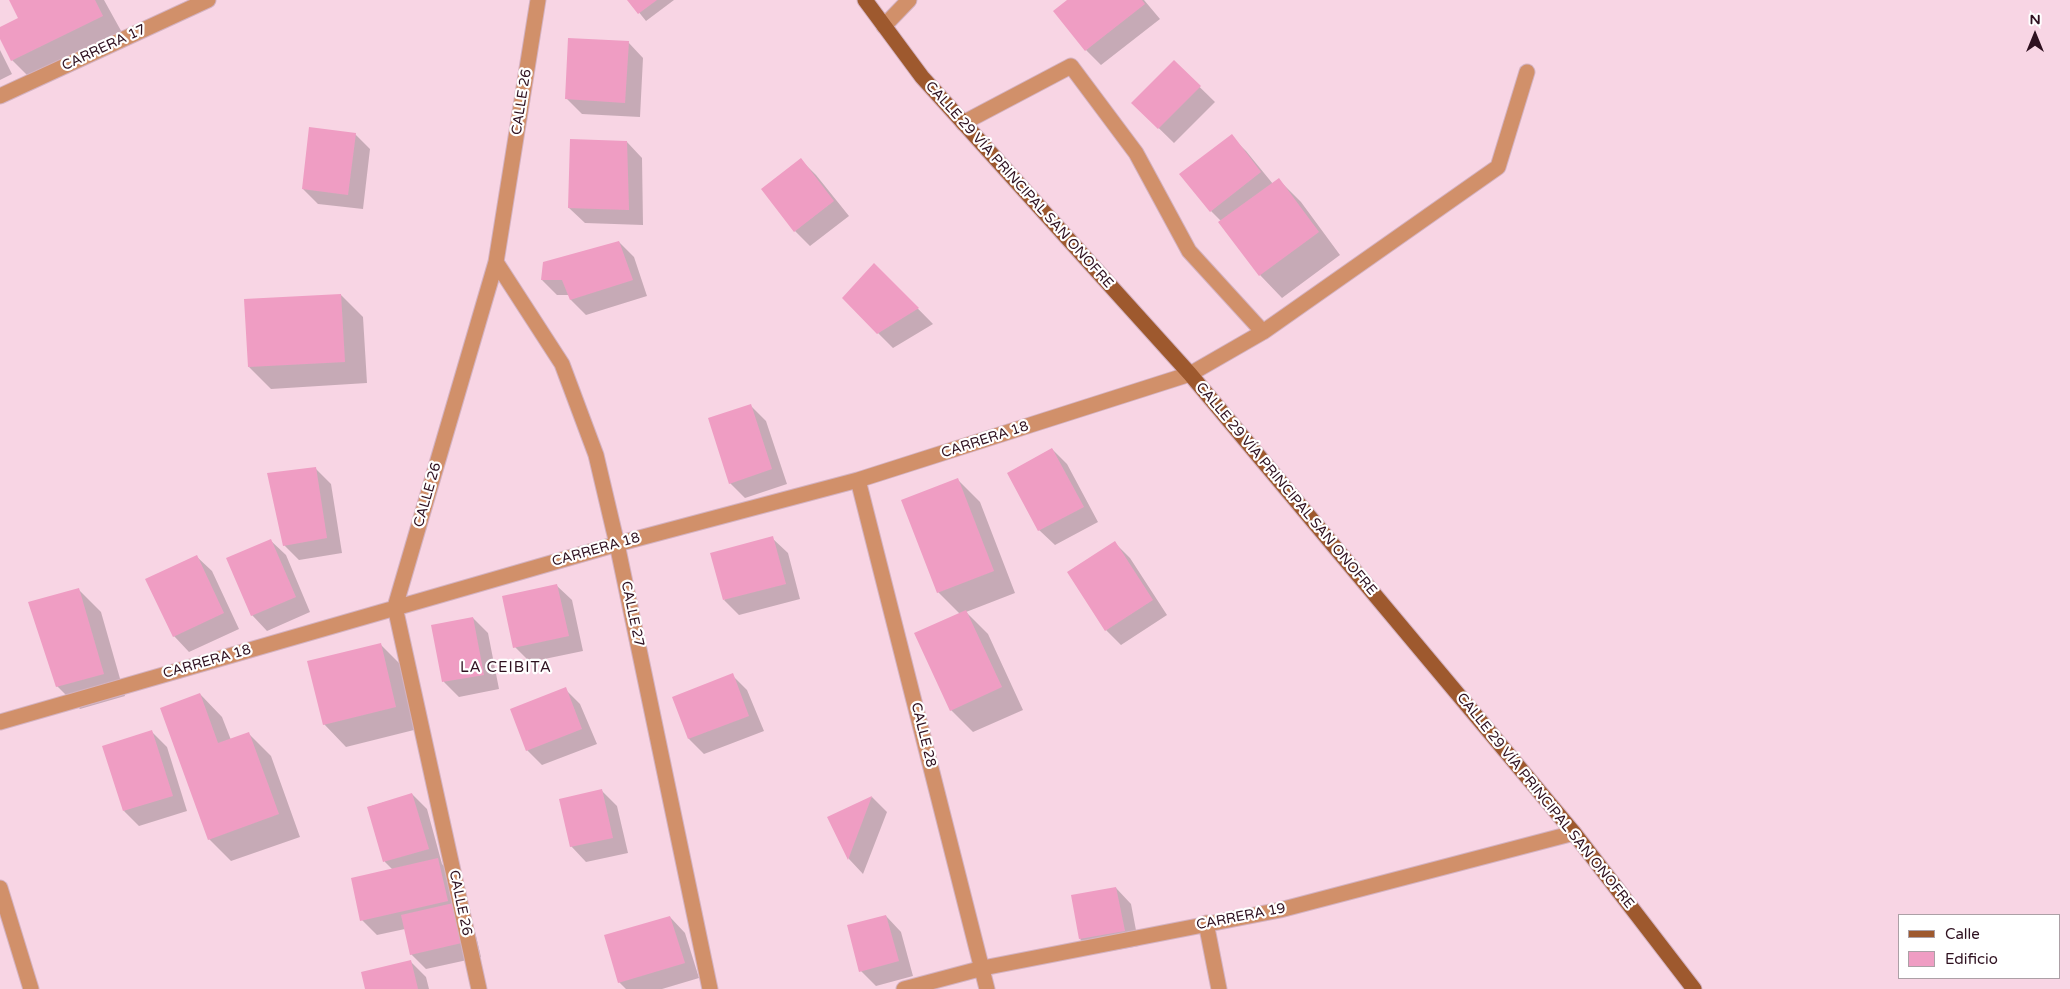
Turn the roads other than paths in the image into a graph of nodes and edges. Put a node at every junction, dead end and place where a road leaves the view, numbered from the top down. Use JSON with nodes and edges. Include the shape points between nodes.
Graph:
{"nodes":[{"id":1,"x":208,"y":0,"type":"edge"},
{"id":2,"x":538,"y":0,"type":"edge"},
{"id":3,"x":865,"y":0,"type":"edge"},
{"id":4,"x":909,"y":0,"type":"edge"},
{"id":5,"x":884,"y":26,"type":"junction"},
{"id":6,"x":1527,"y":72,"type":"dead end"},
{"id":7,"x":0,"y":96,"type":"edge"},
{"id":8,"x":963,"y":123,"type":"junction"},
{"id":9,"x":496,"y":262,"type":"junction"},
{"id":10,"x":1263,"y":332,"type":"junction"},
{"id":11,"x":1190,"y":374,"type":"junction"},
{"id":12,"x":858,"y":480,"type":"junction"},
{"id":13,"x":617,"y":544,"type":"junction"},
{"id":14,"x":395,"y":607,"type":"junction"},
{"id":15,"x":0,"y":722,"type":"edge"},
{"id":16,"x":1574,"y":833,"type":"junction"},
{"id":17,"x":0,"y":888,"type":"edge"},
{"id":18,"x":1206,"y":923,"type":"junction"},
{"id":19,"x":983,"y":968,"type":"junction"},
{"id":20,"x":31,"y":989,"type":"edge"},
{"id":21,"x":479,"y":989,"type":"edge"},
{"id":22,"x":710,"y":989,"type":"edge"},
{"id":23,"x":904,"y":989,"type":"edge"},
{"id":24,"x":987,"y":989,"type":"edge"},
{"id":25,"x":1219,"y":989,"type":"edge"},
{"id":26,"x":1694,"y":989,"type":"edge"}],
"edges":[{"from":1,"to":7,"type":"street","name":"CARRERA 17"},
{"from":2,"to":9,"type":"street","name":"CALLE 26"},
{"from":3,"to":5,"type":"main road","name":"CALLE 29 VÍA PRINCIPAL SAN ONOFRE"},
{"from":4,"to":5,"type":"street"},
{"from":5,"to":8,"type":"main road","name":"CALLE 29 VÍA PRINCIPAL SAN ONOFRE","via":[[922,77]]},
{"from":6,"to":10,"type":"street","name":"CARRERA 18","via":[[1498,167]]},
{"from":8,"to":10,"type":"street","via":[[1071,66],[1136,153],[1189,251]]},
{"from":8,"to":11,"type":"main road","name":"CALLE 29 VÍA PRINCIPAL SAN ONOFRE"},
{"from":9,"to":13,"type":"street","name":"CALLE 27","via":[[562,364],[596,455]]},
{"from":9,"to":14,"type":"street","name":"CALLE 26"},
{"from":10,"to":11,"type":"street","name":"CARRERA 18"},
{"from":11,"to":12,"type":"street","name":"CARRERA 18"},
{"from":11,"to":16,"type":"main road","name":"CALLE 29 VÍA PRINCIPAL SAN ONOFRE"},
{"from":12,"to":13,"type":"street","name":"CARRERA 18"},
{"from":12,"to":19,"type":"street","name":"CALLE 28"},
{"from":13,"to":14,"type":"street","name":"CARRERA 18"},
{"from":13,"to":22,"type":"street","name":"CALLE 27"},
{"from":14,"to":15,"type":"street","name":"CARRERA 18"},
{"from":14,"to":21,"type":"street","name":"CALLE 26"},
{"from":16,"to":18,"type":"street","name":"CARRERA 19","via":[[1280,910]]},
{"from":16,"to":26,"type":"main road","name":"CALLE 29 VÍA PRINCIPAL SAN ONOFRE"},
{"from":17,"to":20,"type":"street"},
{"from":18,"to":19,"type":"street","name":"CARRERA 19"},
{"from":18,"to":25,"type":"street"},
{"from":19,"to":23,"type":"street","name":"CARRERA 19"},
{"from":19,"to":24,"type":"street","name":"CALLE 28"}]}
